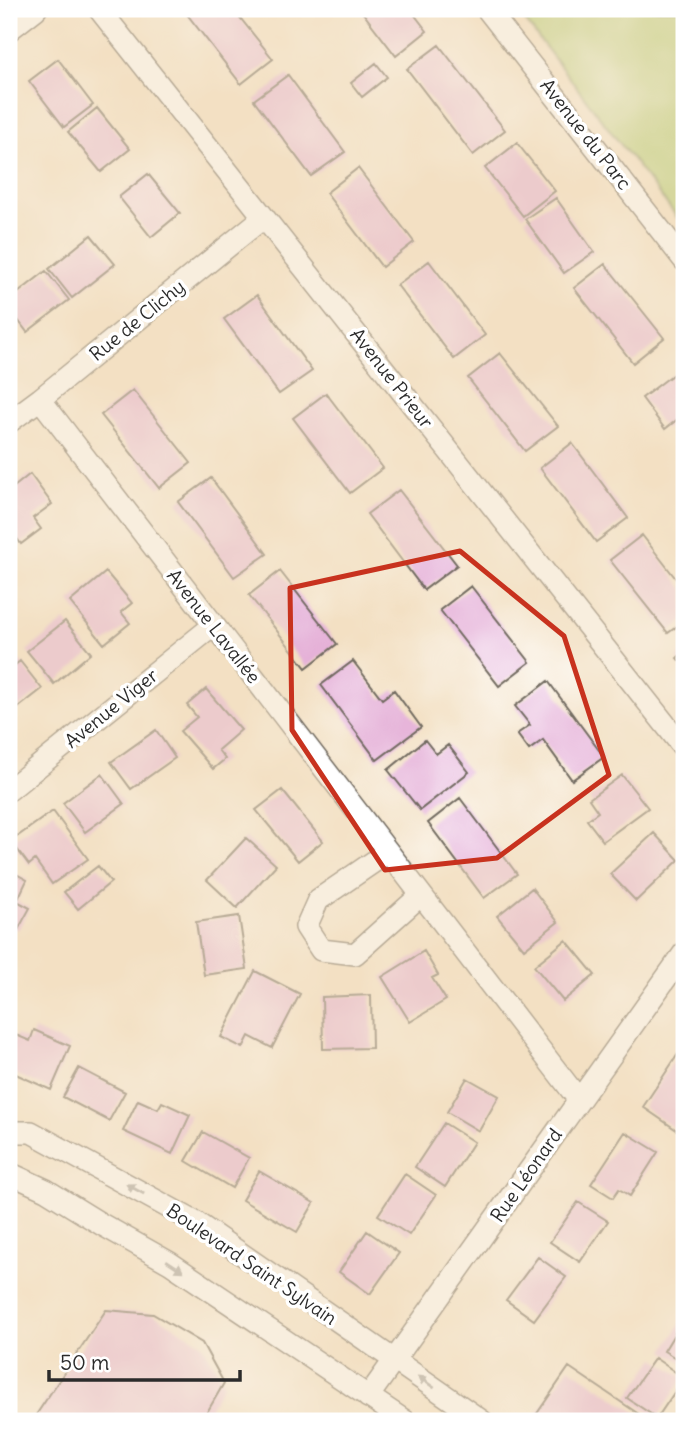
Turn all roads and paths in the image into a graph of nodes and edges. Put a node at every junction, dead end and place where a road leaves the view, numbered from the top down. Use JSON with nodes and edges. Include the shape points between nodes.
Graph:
{"nodes":[{"id":1,"x":36,"y":9,"type":"edge"},
{"id":2,"x":99,"y":9,"type":"edge"},
{"id":3,"x":487,"y":9,"type":"edge"},
{"id":4,"x":9,"y":30,"type":"edge"},
{"id":5,"x":264,"y":217,"type":"junction"},
{"id":6,"x":684,"y":260,"type":"edge"},
{"id":7,"x":40,"y":399,"type":"junction"},
{"id":8,"x":9,"y":422,"type":"edge"},
{"id":9,"x":214,"y":625,"type":"junction"},
{"id":10,"x":684,"y":748,"type":"edge"},
{"id":11,"x":9,"y":790,"type":"edge"},
{"id":12,"x":388,"y":852,"type":"junction"},
{"id":13,"x":421,"y":895,"type":"junction"},
{"id":14,"x":684,"y":953,"type":"edge"},
{"id":15,"x":579,"y":1100,"type":"junction"},
{"id":16,"x":9,"y":1132,"type":"edge"},
{"id":17,"x":9,"y":1173,"type":"edge"},
{"id":18,"x":395,"y":1360,"type":"junction"},
{"id":19,"x":368,"y":1397,"type":"junction"},
{"id":20,"x":405,"y":1421,"type":"edge"},
{"id":21,"x":482,"y":1421,"type":"edge"}],
"edges":[{"from":1,"to":4,"type":"street"},
{"from":2,"to":5,"type":"street","name":"Avenue Prieur"},
{"from":3,"to":6,"type":"street","name":"Avenue du Parc"},
{"from":5,"to":7,"type":"street","name":"Rue de Clichy"},
{"from":5,"to":10,"type":"street","name":"Avenue Prieur"},
{"from":7,"to":8,"type":"street","name":"Rue de Clichy"},
{"from":7,"to":9,"type":"street","name":"Avenue Lavallée"},
{"from":9,"to":11,"type":"street","name":"Avenue Viger"},
{"from":9,"to":12,"type":"street","name":"Avenue Lavallée"},
{"from":12,"to":13,"type":"street","name":"Avenue Lavallée"},
{"from":12,"to":13,"type":"street","via":[[318,900],[306,927],[321,950],[355,954]]},
{"from":13,"to":15,"type":"street","name":"Avenue Lavallée"},
{"from":14,"to":15,"type":"street","name":"Rue Léonard"},
{"from":15,"to":18,"type":"street","name":"Rue Léonard"},
{"from":18,"to":16,"type":"street","name":"Boulevard Saint Sylvain","one_way":true,"via":[[197,1223],[31,1132]]},
{"from":17,"to":19,"type":"street","one_way":true,"via":[[170,1263]]},
{"from":18,"to":19,"type":"street","name":"Rue Léonard"},
{"from":21,"to":18,"type":"street","name":"Boulevard Saint Sylvain","one_way":true},
{"from":19,"to":20,"type":"street"}]}
